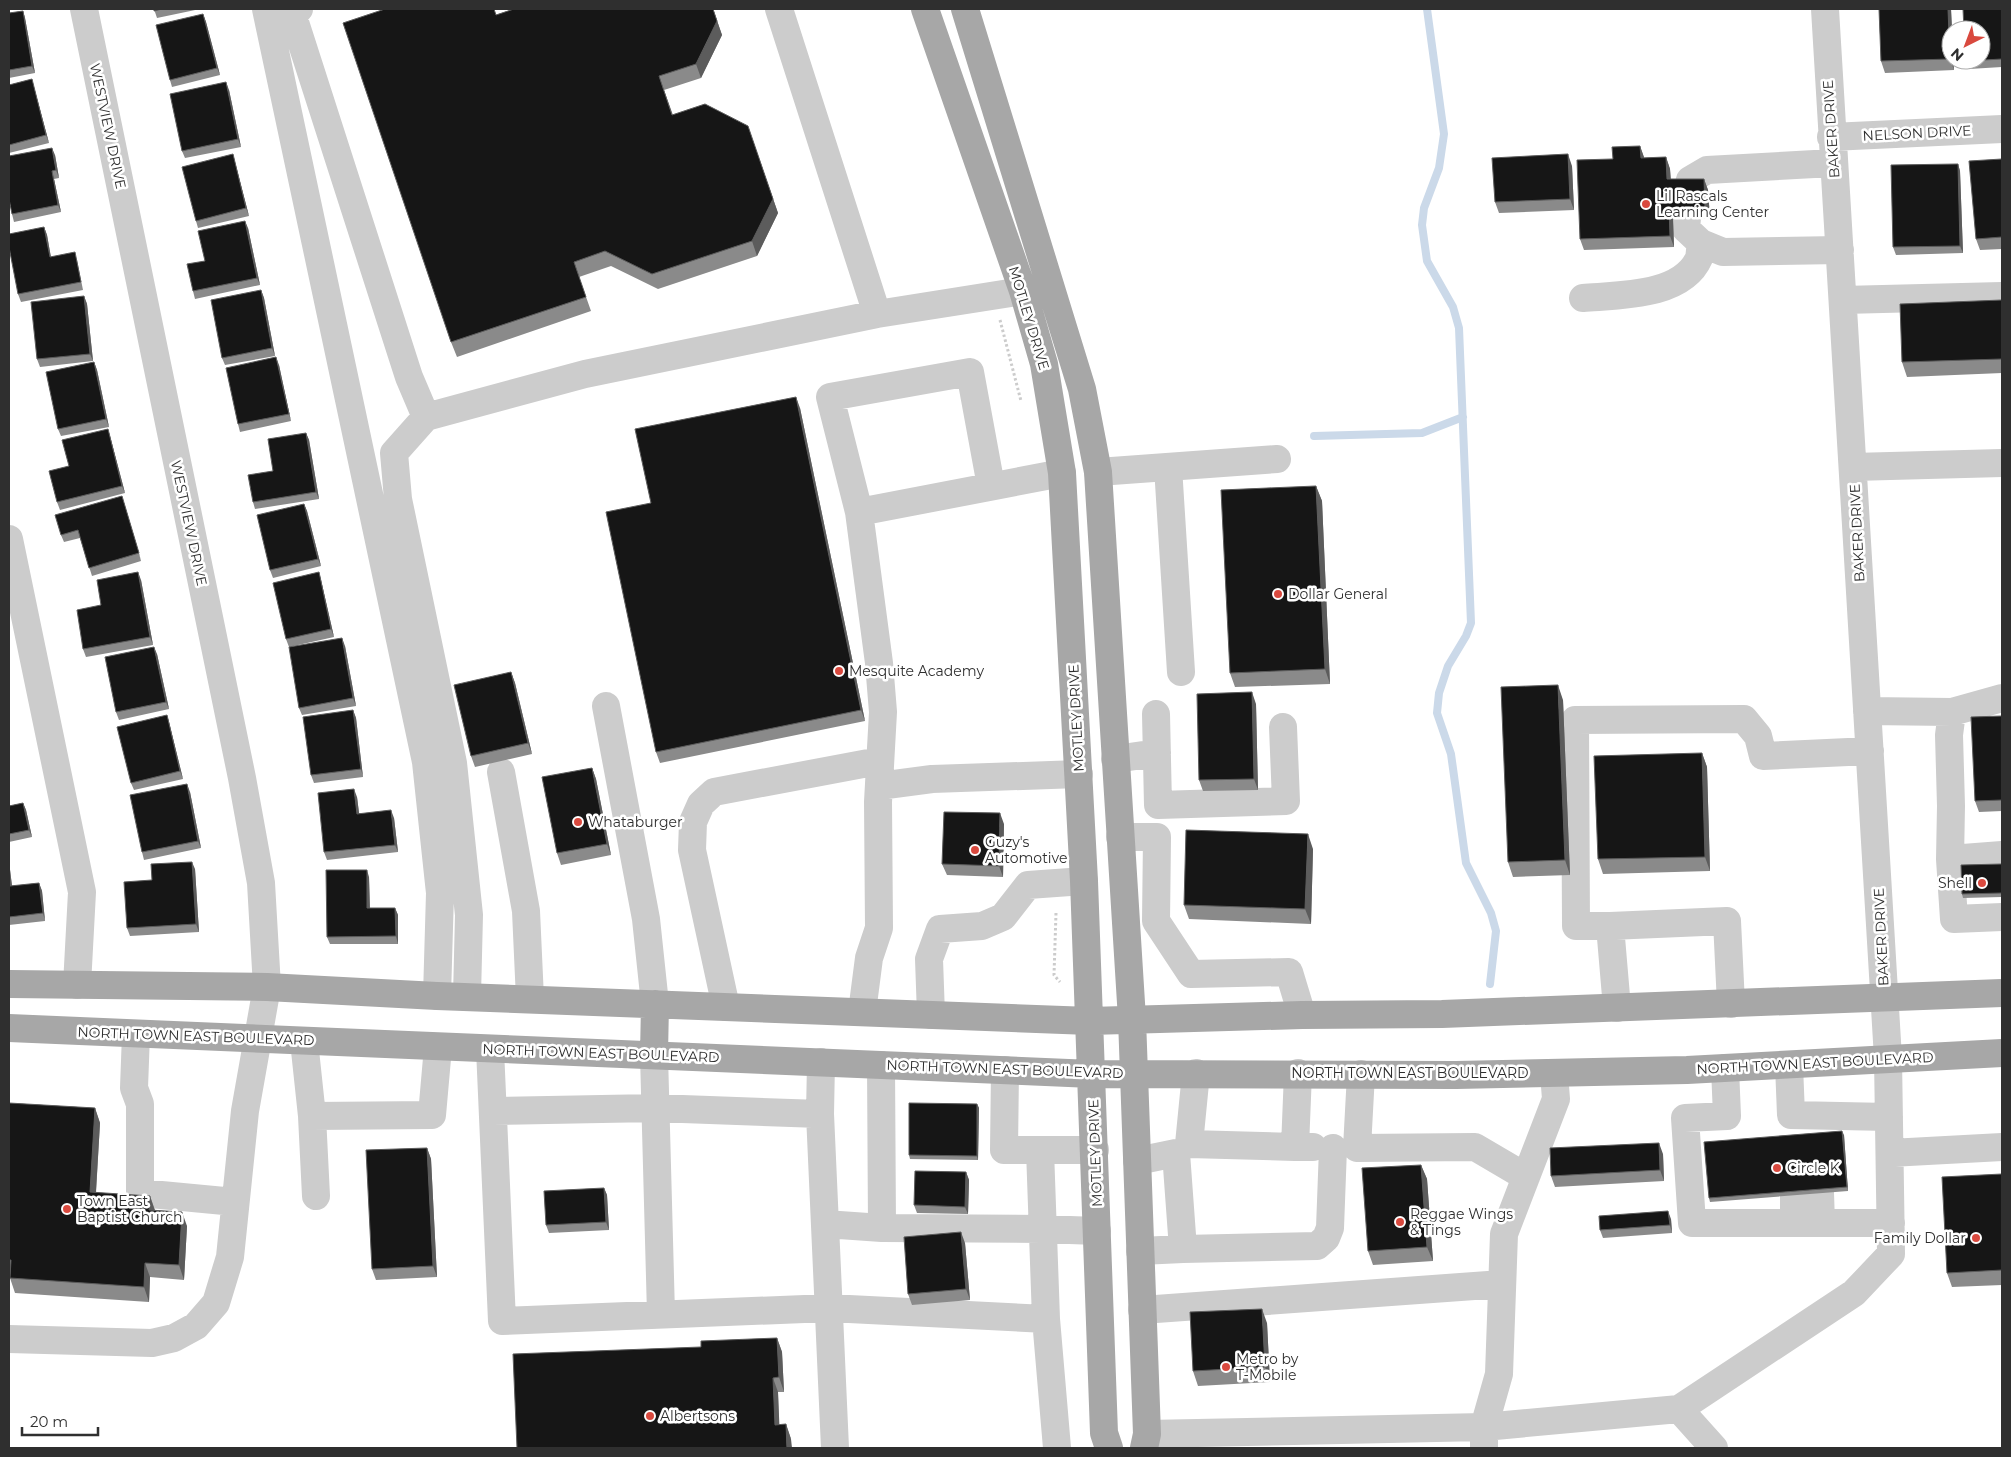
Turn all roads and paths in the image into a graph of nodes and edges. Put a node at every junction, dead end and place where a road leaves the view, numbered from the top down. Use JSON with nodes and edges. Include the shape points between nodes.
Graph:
{"nodes":[{"id":1,"x":84,"y":9,"type":"edge"},
{"id":2,"x":266,"y":9,"type":"edge"},
{"id":3,"x":299,"y":9,"type":"edge"},
{"id":4,"x":779,"y":9,"type":"edge"},
{"id":5,"x":924,"y":9,"type":"edge"},
{"id":6,"x":965,"y":9,"type":"edge"},
{"id":7,"x":1825,"y":9,"type":"edge"},
{"id":8,"x":2002,"y":129,"type":"edge"},
{"id":9,"x":1832,"y":150,"type":"junction"},
{"id":10,"x":1687,"y":190,"type":"edge"},
{"id":11,"x":1686,"y":218,"type":"edge"},
{"id":12,"x":1701,"y":243,"type":"junction"},
{"id":13,"x":1840,"y":250,"type":"junction"},
{"id":14,"x":1023,"y":291,"type":"junction"},
{"id":15,"x":2002,"y":296,"type":"edge"},
{"id":16,"x":1583,"y":298,"type":"dead end"},
{"id":17,"x":1843,"y":300,"type":"junction"},
{"id":18,"x":877,"y":314,"type":"junction"},
{"id":19,"x":426,"y":417,"type":"junction"},
{"id":20,"x":1277,"y":459,"type":"dead end"},
{"id":21,"x":2002,"y":462,"type":"edge"},
{"id":22,"x":1168,"y":467,"type":"junction"},
{"id":23,"x":1853,"y":468,"type":"junction"},
{"id":24,"x":1098,"y":472,"type":"junction"},
{"id":25,"x":1062,"y":473,"type":"junction"},
{"id":26,"x":991,"y":486,"type":"junction"},
{"id":27,"x":859,"y":512,"type":"junction"},
{"id":28,"x":9,"y":539,"type":"edge"},
{"id":29,"x":1181,"y":672,"type":"dead end"},
{"id":30,"x":2002,"y":698,"type":"edge"},
{"id":31,"x":606,"y":706,"type":"dead end"},
{"id":32,"x":1867,"y":711,"type":"junction"},
{"id":33,"x":1952,"y":712,"type":"junction"},
{"id":34,"x":1156,"y":714,"type":"dead end"},
{"id":35,"x":1283,"y":727,"type":"dead end"},
{"id":36,"x":1870,"y":751,"type":"junction"},
{"id":37,"x":1156,"y":753,"type":"junction"},
{"id":38,"x":1115,"y":759,"type":"junction"},
{"id":39,"x":501,"y":772,"type":"dead end"},
{"id":40,"x":879,"y":773,"type":"junction"},
{"id":41,"x":1079,"y":774,"type":"junction"},
{"id":42,"x":1158,"y":805,"type":"junction"},
{"id":43,"x":1120,"y":837,"type":"junction"},
{"id":44,"x":1157,"y":837,"type":"junction"},
{"id":45,"x":1976,"y":860,"type":"edge"},
{"id":46,"x":1084,"y":881,"type":"junction"},
{"id":47,"x":1988,"y":911,"type":"edge"},
{"id":48,"x":1610,"y":926,"type":"junction"},
{"id":49,"x":9,"y":984,"type":"edge"},
{"id":50,"x":77,"y":985,"type":"junction"},
{"id":51,"x":266,"y":987,"type":"junction"},
{"id":52,"x":2002,"y":993,"type":"edge"},
{"id":53,"x":436,"y":996,"type":"junction"},
{"id":54,"x":467,"y":996,"type":"junction"},
{"id":55,"x":530,"y":999,"type":"junction"},
{"id":56,"x":1885,"y":999,"type":"junction"},
{"id":57,"x":655,"y":1004,"type":"junction"},
{"id":58,"x":1731,"y":1004,"type":"junction"},
{"id":59,"x":726,"y":1007,"type":"junction"},
{"id":60,"x":1617,"y":1008,"type":"junction"},
{"id":61,"x":862,"y":1012,"type":"junction"},
{"id":62,"x":932,"y":1015,"type":"junction"},
{"id":63,"x":1302,"y":1015,"type":"junction"},
{"id":64,"x":1132,"y":1019,"type":"junction"},
{"id":65,"x":1090,"y":1021,"type":"junction"},
{"id":66,"x":9,"y":1028,"type":"edge"},
{"id":67,"x":136,"y":1034,"type":"junction"},
{"id":68,"x":258,"y":1039,"type":"junction"},
{"id":69,"x":304,"y":1041,"type":"junction"},
{"id":70,"x":438,"y":1047,"type":"junction"},
{"id":71,"x":490,"y":1049,"type":"junction"},
{"id":72,"x":2002,"y":1053,"type":"edge"},
{"id":73,"x":654,"y":1055,"type":"junction"},
{"id":74,"x":1888,"y":1058,"type":"junction"},
{"id":75,"x":821,"y":1062,"type":"junction"},
{"id":76,"x":882,"y":1065,"type":"junction"},
{"id":77,"x":1789,"y":1065,"type":"junction"},
{"id":78,"x":1725,"y":1068,"type":"junction"},
{"id":79,"x":1005,"y":1070,"type":"junction"},
{"id":80,"x":1134,"y":1072,"type":"junction"},
{"id":81,"x":1196,"y":1073,"type":"junction"},
{"id":82,"x":1298,"y":1073,"type":"junction"},
{"id":83,"x":1554,"y":1073,"type":"junction"},
{"id":84,"x":1092,"y":1074,"type":"junction"},
{"id":85,"x":1361,"y":1074,"type":"junction"},
{"id":86,"x":655,"y":1108,"type":"junction"},
{"id":87,"x":493,"y":1111,"type":"junction"},
{"id":88,"x":820,"y":1114,"type":"junction"},
{"id":89,"x":312,"y":1116,"type":"junction"},
{"id":90,"x":1728,"y":1116,"type":"junction"},
{"id":91,"x":1889,"y":1117,"type":"junction"},
{"id":92,"x":1728,"y":1144,"type":"edge"},
{"id":93,"x":1295,"y":1147,"type":"junction"},
{"id":94,"x":2002,"y":1147,"type":"edge"},
{"id":95,"x":1182,"y":1148,"type":"junction"},
{"id":96,"x":1345,"y":1148,"type":"junction"},
{"id":97,"x":1040,"y":1150,"type":"junction"},
{"id":98,"x":1095,"y":1150,"type":"junction"},
{"id":99,"x":1890,"y":1153,"type":"junction"},
{"id":100,"x":1137,"y":1161,"type":"junction"},
{"id":101,"x":1526,"y":1177,"type":"junction"},
{"id":102,"x":316,"y":1196,"type":"dead end"},
{"id":103,"x":235,"y":1202,"type":"junction"},
{"id":104,"x":1794,"y":1223,"type":"junction"},
{"id":105,"x":1821,"y":1223,"type":"junction"},
{"id":106,"x":1891,"y":1223,"type":"junction"},
{"id":107,"x":825,"y":1224,"type":"junction"},
{"id":108,"x":882,"y":1228,"type":"junction"},
{"id":109,"x":1042,"y":1228,"type":"junction"},
{"id":110,"x":1097,"y":1231,"type":"junction"},
{"id":111,"x":1183,"y":1249,"type":"junction"},
{"id":112,"x":1140,"y":1251,"type":"junction"},
{"id":113,"x":1502,"y":1284,"type":"junction"},
{"id":114,"x":829,"y":1308,"type":"junction"},
{"id":115,"x":1142,"y":1310,"type":"junction"},
{"id":116,"x":661,"y":1314,"type":"junction"},
{"id":117,"x":1046,"y":1320,"type":"junction"},
{"id":118,"x":9,"y":1339,"type":"edge"},
{"id":119,"x":1678,"y":1409,"type":"junction"},
{"id":120,"x":1484,"y":1438,"type":"edge"},
{"id":121,"x":1146,"y":1441,"type":"edge"},
{"id":122,"x":1195,"y":1441,"type":"edge"},
{"id":123,"x":835,"y":1448,"type":"edge"},
{"id":124,"x":1057,"y":1448,"type":"edge"},
{"id":125,"x":1109,"y":1448,"type":"edge"},
{"id":126,"x":1714,"y":1448,"type":"edge"}],
"edges":[{"from":1,"to":51,"type":"street","name":"WESTVIEW DRIVE","via":[[242,778],[261,883]]},
{"from":2,"to":53,"type":"street","via":[[426,762],[440,893]]},
{"from":3,"to":19,"type":"street","via":[[293,16],[409,377]]},
{"from":4,"to":18,"type":"street"},
{"from":5,"to":14,"type":"main road","name":"MOTLEY DRIVE"},
{"from":6,"to":24,"type":"main road","via":[[1082,389]]},
{"from":7,"to":9,"type":"street","name":"BAKER DRIVE"},
{"from":8,"to":9,"type":"street","name":"NELSON DRIVE"},
{"from":9,"to":10,"type":"street","name":"NELSON DRIVE","via":[[1707,170],[1690,180]]},
{"from":9,"to":13,"type":"street","name":"BAKER DRIVE"},
{"from":11,"to":12,"type":"street","via":[[1686,229]]},
{"from":12,"to":13,"type":"street","via":[[1723,252]]},
{"from":12,"to":16,"type":"street","via":[[1699,258],[1691,269],[1668,284],[1648,293]]},
{"from":13,"to":17,"type":"street","name":"BAKER DRIVE"},
{"from":14,"to":18,"type":"street"},
{"from":14,"to":25,"type":"main road","name":"MOTLEY DRIVE","via":[[1044,364]]},
{"from":15,"to":17,"type":"street"},
{"from":17,"to":23,"type":"street","name":"BAKER DRIVE"},
{"from":18,"to":19,"type":"street","via":[[585,374]]},
{"from":19,"to":54,"type":"street","via":[[394,453],[398,499],[453,763],[469,915]]},
{"from":20,"to":22,"type":"street"},
{"from":21,"to":23,"type":"street"},
{"from":22,"to":24,"type":"street"},
{"from":22,"to":29,"type":"street"},
{"from":23,"to":32,"type":"street","name":"BAKER DRIVE"},
{"from":24,"to":25,"type":"main road"},
{"from":24,"to":38,"type":"main road"},
{"from":25,"to":26,"type":"street"},
{"from":25,"to":41,"type":"main road","name":"MOTLEY DRIVE"},
{"from":26,"to":27,"type":"street"},
{"from":26,"to":27,"type":"street","via":[[970,372],[830,397]]},
{"from":27,"to":40,"type":"street","via":[[880,663],[883,712]]},
{"from":28,"to":50,"type":"street","via":[[82,892]]},
{"from":30,"to":33,"type":"street"},
{"from":31,"to":57,"type":"street","via":[[646,919]]},
{"from":32,"to":33,"type":"street"},
{"from":32,"to":36,"type":"street","name":"BAKER DRIVE"},
{"from":33,"to":45,"type":"street","via":[[1949,735],[1951,806]]},
{"from":34,"to":37,"type":"street"},
{"from":35,"to":42,"type":"street","via":[[1286,801]]},
{"from":36,"to":48,"type":"street","via":[[1763,756],[1758,736],[1744,719],[1575,720],[1576,926]]},
{"from":36,"to":56,"type":"street","name":"BAKER DRIVE"},
{"from":37,"to":38,"type":"street"},
{"from":37,"to":42,"type":"street"},
{"from":38,"to":43,"type":"main road"},
{"from":39,"to":55,"type":"street","via":[[526,911]]},
{"from":40,"to":41,"type":"street","via":[[932,779]]},
{"from":40,"to":59,"type":"street","via":[[714,792],[701,804],[693,822],[692,850]]},
{"from":40,"to":61,"type":"street","via":[[879,928],[869,958]]},
{"from":41,"to":46,"type":"main road","name":"MOTLEY DRIVE"},
{"from":42,"to":44,"type":"street"},
{"from":43,"to":44,"type":"street"},
{"from":43,"to":64,"type":"main road"},
{"from":44,"to":63,"type":"street","via":[[1156,922],[1191,974],[1289,972]]},
{"from":45,"to":47,"type":"street","via":[[1954,919]]},
{"from":46,"to":62,"type":"street","via":[[1028,886],[1004,917],[982,926],[940,929],[929,959]]},
{"from":46,"to":65,"type":"main road","name":"MOTLEY DRIVE"},
{"from":48,"to":58,"type":"street","via":[[1727,921]]},
{"from":48,"to":60,"type":"street"},
{"from":49,"to":50,"type":"main road"},
{"from":50,"to":51,"type":"main road"},
{"from":51,"to":53,"type":"main road"},
{"from":51,"to":68,"type":"street","name":"WESTVIEW DRIVE"},
{"from":52,"to":56,"type":"main road"},
{"from":53,"to":54,"type":"main road"},
{"from":54,"to":55,"type":"main road"},
{"from":55,"to":57,"type":"main road"},
{"from":56,"to":58,"type":"main road"},
{"from":56,"to":74,"type":"street","name":"BAKER DRIVE"},
{"from":57,"to":59,"type":"main road"},
{"from":57,"to":73,"type":"main road"},
{"from":58,"to":60,"type":"main road"},
{"from":59,"to":61,"type":"main road"},
{"from":60,"to":63,"type":"main road"},
{"from":61,"to":62,"type":"main road"},
{"from":62,"to":65,"type":"main road"},
{"from":63,"to":64,"type":"main road"},
{"from":64,"to":65,"type":"main road"},
{"from":64,"to":80,"type":"main road"},
{"from":65,"to":84,"type":"main road","name":"MOTLEY DRIVE"},
{"from":66,"to":67,"type":"main road","name":"NORTH TOWN EAST BOULEVARD"},
{"from":67,"to":68,"type":"main road","name":"NORTH TOWN EAST BOULEVARD"},
{"from":67,"to":103,"type":"street","via":[[134,1088],[140,1104],[140,1193]]},
{"from":68,"to":69,"type":"main road","name":"NORTH TOWN EAST BOULEVARD"},
{"from":68,"to":103,"type":"street","name":"WESTVIEW DRIVE","via":[[245,1112]]},
{"from":69,"to":70,"type":"main road","name":"NORTH TOWN EAST BOULEVARD"},
{"from":69,"to":89,"type":"street"},
{"from":70,"to":71,"type":"main road","name":"NORTH TOWN EAST BOULEVARD"},
{"from":70,"to":89,"type":"street","via":[[432,1115]]},
{"from":71,"to":73,"type":"main road","name":"NORTH TOWN EAST BOULEVARD"},
{"from":71,"to":87,"type":"street"},
{"from":72,"to":74,"type":"main road","name":"NORTH TOWN EAST BOULEVARD"},
{"from":73,"to":75,"type":"main road","name":"NORTH TOWN EAST BOULEVARD"},
{"from":73,"to":86,"type":"street"},
{"from":74,"to":77,"type":"main road","name":"NORTH TOWN EAST BOULEVARD"},
{"from":74,"to":91,"type":"street","name":"BAKER DRIVE"},
{"from":75,"to":76,"type":"main road","name":"NORTH TOWN EAST BOULEVARD"},
{"from":75,"to":88,"type":"street"},
{"from":76,"to":79,"type":"main road","name":"NORTH TOWN EAST BOULEVARD"},
{"from":76,"to":108,"type":"street"},
{"from":77,"to":78,"type":"main road","name":"NORTH TOWN EAST BOULEVARD"},
{"from":77,"to":91,"type":"street","via":[[1792,1127]]},
{"from":78,"to":83,"type":"main road","name":"NORTH TOWN EAST BOULEVARD"},
{"from":78,"to":90,"type":"street"},
{"from":79,"to":84,"type":"main road","name":"NORTH TOWN EAST BOULEVARD"},
{"from":79,"to":97,"type":"street","via":[[1004,1150]]},
{"from":80,"to":81,"type":"main road","name":"NORTH TOWN EAST BOULEVARD"},
{"from":80,"to":84,"type":"main road","name":"NORTH TOWN EAST BOULEVARD"},
{"from":80,"to":100,"type":"main road"},
{"from":81,"to":82,"type":"main road","name":"NORTH TOWN EAST BOULEVARD"},
{"from":81,"to":95,"type":"street"},
{"from":82,"to":85,"type":"main road","name":"NORTH TOWN EAST BOULEVARD"},
{"from":82,"to":93,"type":"street"},
{"from":83,"to":85,"type":"main road","name":"NORTH TOWN EAST BOULEVARD"},
{"from":83,"to":101,"type":"street","via":[[1556,1099]]},
{"from":84,"to":98,"type":"main road","name":"MOTLEY DRIVE"},
{"from":85,"to":96,"type":"street"},
{"from":86,"to":87,"type":"street"},
{"from":86,"to":88,"type":"street"},
{"from":86,"to":116,"type":"street"},
{"from":87,"to":116,"type":"street","via":[[502,1320]]},
{"from":88,"to":107,"type":"street"},
{"from":89,"to":102,"type":"street"},
{"from":90,"to":92,"type":"street"},
{"from":90,"to":104,"type":"street","via":[[1685,1118],[1692,1223],[1731,1212]]},
{"from":91,"to":99,"type":"street","name":"BAKER DRIVE"},
{"from":93,"to":95,"type":"street"},
{"from":93,"to":96,"type":"street"},
{"from":94,"to":99,"type":"street"},
{"from":95,"to":100,"type":"street"},
{"from":95,"to":111,"type":"street"},
{"from":96,"to":101,"type":"street","via":[[1475,1147]]},
{"from":96,"to":111,"type":"street","via":[[1330,1228],[1318,1246]]},
{"from":97,"to":98,"type":"street"},
{"from":97,"to":109,"type":"street"},
{"from":98,"to":110,"type":"main road","name":"MOTLEY DRIVE"},
{"from":99,"to":106,"type":"street","name":"BAKER DRIVE"},
{"from":100,"to":112,"type":"main road"},
{"from":101,"to":113,"type":"street","via":[[1504,1234]]},
{"from":103,"to":118,"type":"street","name":"WESTVIEW DRIVE","via":[[230,1257],[216,1303],[196,1326],[174,1338],[152,1343]]},
{"from":104,"to":105,"type":"street"},
{"from":104,"to":105,"type":"street","via":[[1807,1194]]},
{"from":105,"to":106,"type":"street"},
{"from":106,"to":119,"type":"street","name":"BAKER DRIVE","via":[[1891,1254],[1854,1293]]},
{"from":107,"to":108,"type":"street"},
{"from":107,"to":114,"type":"street"},
{"from":108,"to":109,"type":"street"},
{"from":109,"to":110,"type":"street"},
{"from":109,"to":117,"type":"street"},
{"from":110,"to":125,"type":"main road","name":"MOTLEY DRIVE","via":[[1104,1433]]},
{"from":111,"to":112,"type":"street"},
{"from":112,"to":115,"type":"main road"},
{"from":113,"to":115,"type":"street"},
{"from":113,"to":120,"type":"street","via":[[1499,1374]]},
{"from":114,"to":116,"type":"street"},
{"from":114,"to":117,"type":"street"},
{"from":114,"to":123,"type":"street"},
{"from":115,"to":121,"type":"main road"},
{"from":117,"to":124,"type":"street"},
{"from":119,"to":120,"type":"street"},
{"from":119,"to":126,"type":"street"},
{"from":120,"to":122,"type":"street"},
{"from":121,"to":122,"type":"street"}]}
